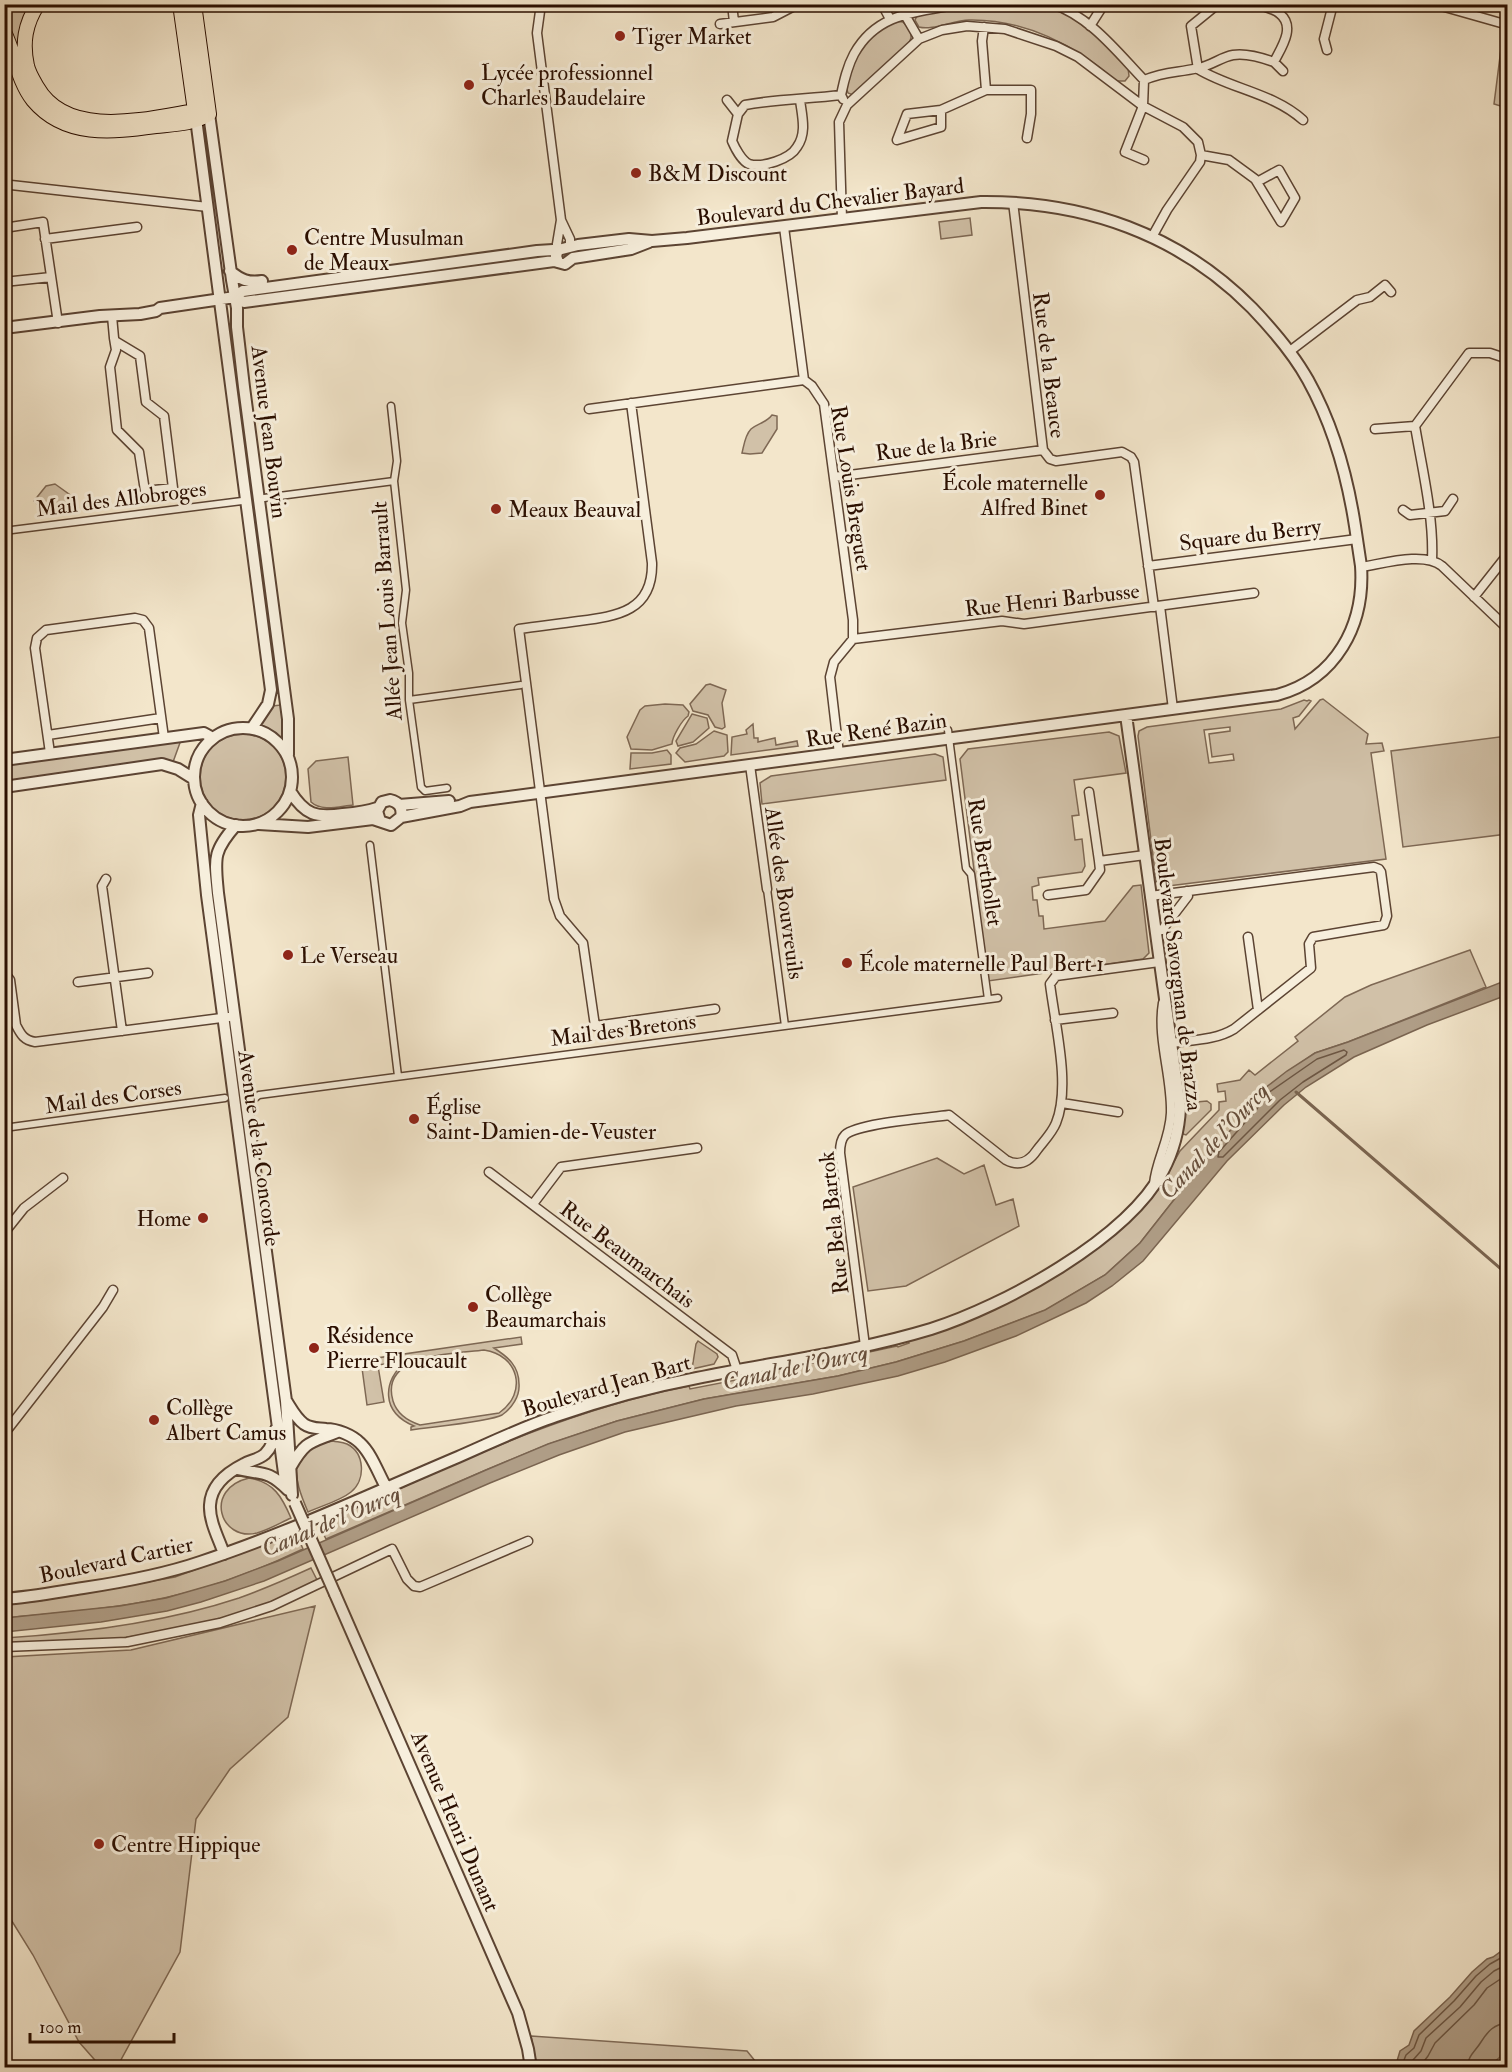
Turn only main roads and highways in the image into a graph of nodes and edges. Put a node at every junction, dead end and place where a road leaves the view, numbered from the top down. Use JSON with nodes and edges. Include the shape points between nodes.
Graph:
{"nodes":[{"id":1,"x":38,"y":4,"type":"edge"},
{"id":2,"x":180,"y":4,"type":"edge"},
{"id":3,"x":194,"y":4,"type":"edge"},
{"id":4,"x":4,"y":32,"type":"edge"},
{"id":5,"x":201,"y":116,"type":"junction"}],
"edges":[{"from":1,"to":5,"type":"main road","via":[[25,30],[23,51],[28,72],[43,98],[58,110],[100,122]]},
{"from":2,"to":5,"type":"main road"},
{"from":3,"to":5,"type":"main road"},
{"from":4,"to":5,"type":"main road","via":[[31,97],[59,121],[104,132]]}]}
